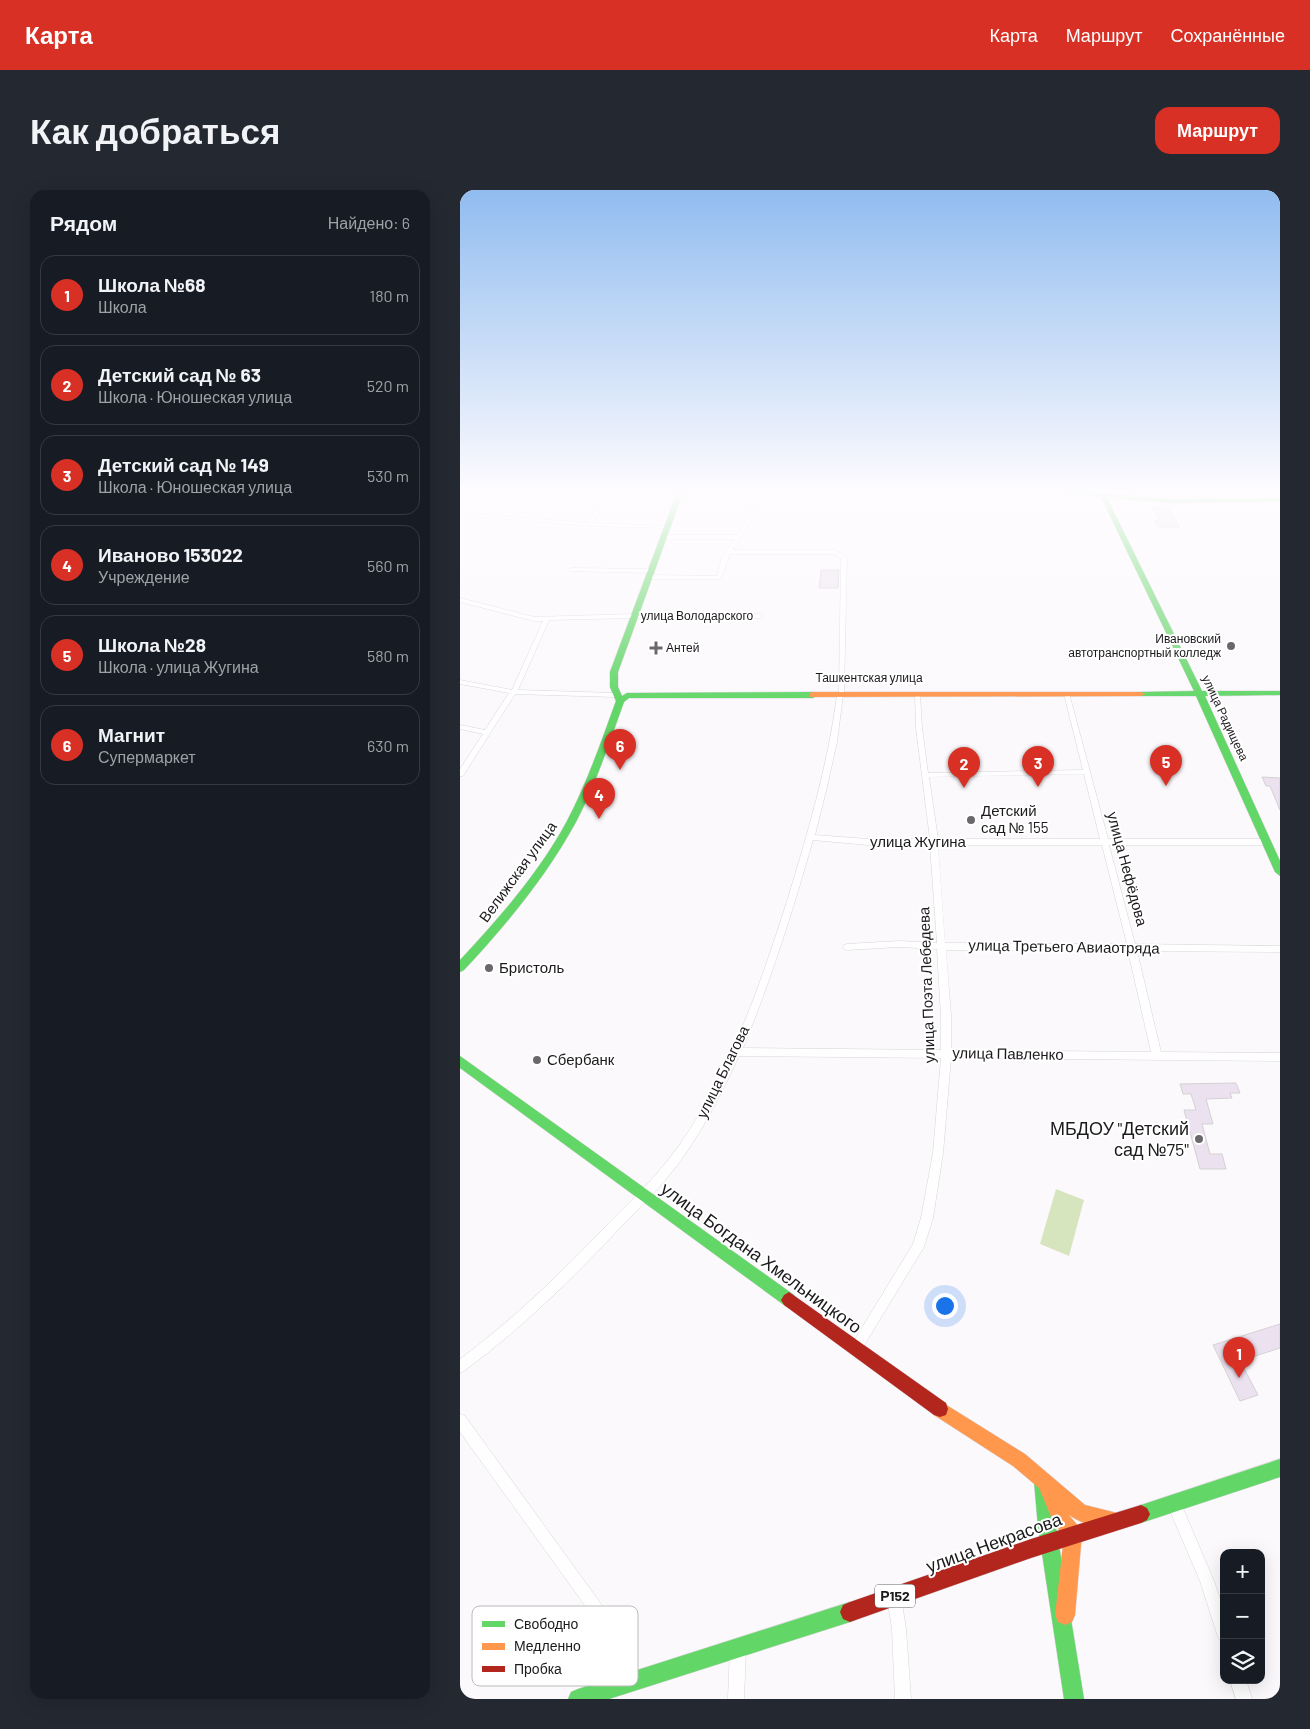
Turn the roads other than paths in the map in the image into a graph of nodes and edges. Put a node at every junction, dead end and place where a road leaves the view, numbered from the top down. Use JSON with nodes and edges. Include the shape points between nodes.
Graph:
{"nodes":[{"id":1,"x":655,"y":560,"type":"edge"},
{"id":2,"x":725,"y":560,"type":"edge"},
{"id":3,"x":844,"y":560,"type":"edge"},
{"id":4,"x":1135,"y":560,"type":"edge"},
{"id":5,"x":572,"y":570,"type":"dead end"},
{"id":6,"x":650,"y":574,"type":"junction"},
{"id":7,"x":460,"y":600,"type":"edge"},
{"id":8,"x":634,"y":616,"type":"junction"},
{"id":9,"x":760,"y":616,"type":"dead end"},
{"id":10,"x":547,"y":619,"type":"junction"},
{"id":11,"x":460,"y":682,"type":"edge"},
{"id":12,"x":514,"y":692,"type":"junction"},
{"id":13,"x":1067,"y":692,"type":"junction"},
{"id":14,"x":1199,"y":692,"type":"junction"},
{"id":15,"x":1280,"y":692,"type":"edge"},
{"id":16,"x":840,"y":693,"type":"junction"},
{"id":17,"x":917,"y":693,"type":"junction"},
{"id":18,"x":621,"y":697,"type":"junction"},
{"id":19,"x":460,"y":727,"type":"edge"},
{"id":20,"x":487,"y":733,"type":"junction"},
{"id":21,"x":1086,"y":772,"type":"junction"},
{"id":22,"x":460,"y":774,"type":"edge"},
{"id":23,"x":925,"y":775,"type":"junction"},
{"id":24,"x":810,"y":837,"type":"junction"},
{"id":25,"x":934,"y":842,"type":"junction"},
{"id":26,"x":1104,"y":842,"type":"junction"},
{"id":27,"x":1266,"y":842,"type":"junction"},
{"id":28,"x":1280,"y":872,"type":"edge"},
{"id":29,"x":942,"y":946,"type":"junction"},
{"id":30,"x":847,"y":947,"type":"dead end"},
{"id":31,"x":1132,"y":948,"type":"junction"},
{"id":32,"x":1280,"y":949,"type":"edge"},
{"id":33,"x":460,"y":958,"type":"edge"},
{"id":34,"x":460,"y":968,"type":"edge"},
{"id":35,"x":736,"y":1052,"type":"junction"},
{"id":36,"x":946,"y":1054,"type":"junction"},
{"id":37,"x":1157,"y":1056,"type":"junction"},
{"id":38,"x":1280,"y":1057,"type":"edge"},
{"id":39,"x":460,"y":1061,"type":"edge"},
{"id":40,"x":644,"y":1195,"type":"junction"},
{"id":41,"x":856,"y":1348,"type":"junction"},
{"id":42,"x":460,"y":1367,"type":"edge"},
{"id":43,"x":460,"y":1421,"type":"edge"},
{"id":44,"x":1280,"y":1468,"type":"edge"},
{"id":45,"x":1043,"y":1481,"type":"junction"},
{"id":46,"x":1174,"y":1504,"type":"junction"},
{"id":47,"x":1116,"y":1520,"type":"junction"},
{"id":48,"x":1073,"y":1533,"type":"junction"},
{"id":49,"x":1050,"y":1541,"type":"junction"},
{"id":50,"x":894,"y":1597,"type":"junction"},
{"id":51,"x":594,"y":1606,"type":"edge"},
{"id":52,"x":1220,"y":1621,"type":"edge"},
{"id":53,"x":1064,"y":1633,"type":"junction"},
{"id":54,"x":738,"y":1648,"type":"junction"},
{"id":55,"x":638,"y":1680,"type":"edge"},
{"id":56,"x":1239,"y":1684,"type":"edge"},
{"id":57,"x":619,"y":1686,"type":"edge"},
{"id":58,"x":578,"y":1699,"type":"edge"},
{"id":59,"x":736,"y":1699,"type":"edge"},
{"id":60,"x":903,"y":1699,"type":"edge"},
{"id":61,"x":1074,"y":1699,"type":"edge"},
{"id":62,"x":1244,"y":1699,"type":"edge"}],
"edges":[{"from":1,"to":6,"type":"main road","name":"Велижская улица"},
{"from":2,"to":6,"type":"street","via":[[719,578]]},
{"from":3,"to":16,"type":"street","name":"улица Благова"},
{"from":4,"to":14,"type":"main road","name":"улица Радищева"},
{"from":5,"to":6,"type":"street"},
{"from":6,"to":8,"type":"main road","name":"Велижская улица"},
{"from":7,"to":10,"type":"street","name":"улица Володарского","via":[[534,619]]},
{"from":8,"to":9,"type":"street","name":"улица Володарского"},
{"from":8,"to":10,"type":"street","name":"улица Володарского"},
{"from":8,"to":18,"type":"main road","name":"Велижская улица","via":[[614,672],[613,682]]},
{"from":10,"to":12,"type":"street","via":[[530,663]]},
{"from":11,"to":12,"type":"street","name":"Ташкентская улица"},
{"from":12,"to":18,"type":"street","name":"Ташкентская улица"},
{"from":12,"to":20,"type":"street"},
{"from":13,"to":14,"type":"main road","name":"Ташкентская улица"},
{"from":13,"to":17,"type":"main road","name":"Ташкентская улица"},
{"from":13,"to":21,"type":"street","name":"улица Нефёдова"},
{"from":14,"to":15,"type":"main road","name":"Ташкентская улица"},
{"from":14,"to":27,"type":"main road","name":"улица Радищева"},
{"from":16,"to":17,"type":"main road","name":"Ташкентская улица"},
{"from":16,"to":18,"type":"main road","name":"Ташкентская улица"},
{"from":16,"to":24,"type":"street","name":"улица Благова","via":[[833,752]]},
{"from":17,"to":23,"type":"street","name":"улица Поэта Лебедева"},
{"from":18,"to":33,"type":"main road","name":"Велижская улица","via":[[558,829],[487,930]]},
{"from":18,"to":34,"type":"main road","name":"Велижская улица","via":[[589,784],[567,830],[500,924]]},
{"from":19,"to":20,"type":"street"},
{"from":20,"to":22,"type":"street"},
{"from":21,"to":23,"type":"street"},
{"from":21,"to":26,"type":"street","name":"улица Нефёдова"},
{"from":23,"to":25,"type":"street","name":"улица Поэта Лебедева"},
{"from":24,"to":25,"type":"street","name":"улица Жугина","via":[[868,842]]},
{"from":24,"to":35,"type":"street","name":"улица Благова","via":[[774,954]]},
{"from":25,"to":26,"type":"street","name":"улица Жугина"},
{"from":25,"to":29,"type":"street","name":"улица Поэта Лебедева"},
{"from":26,"to":27,"type":"street","name":"улица Жугина"},
{"from":26,"to":31,"type":"street","name":"улица Нефёдова"},
{"from":27,"to":28,"type":"main road","name":"улица Радищева"},
{"from":29,"to":30,"type":"street","name":"улица Третьего Авиаотряда"},
{"from":29,"to":31,"type":"street","name":"улица Третьего Авиаотряда"},
{"from":29,"to":36,"type":"street","name":"улица Поэта Лебедева"},
{"from":31,"to":32,"type":"street","name":"улица Третьего Авиаотряда"},
{"from":31,"to":37,"type":"street","name":"улица Нефёдова"},
{"from":35,"to":36,"type":"street","name":"улица Павленко"},
{"from":35,"to":40,"type":"street","name":"улица Благова","via":[[685,1146]]},
{"from":36,"to":37,"type":"street","name":"улица Павленко"},
{"from":36,"to":41,"type":"street","name":"улица Поэта Лебедева","via":[[938,1153],[927,1218],[918,1247]]},
{"from":37,"to":38,"type":"street","name":"улица Павленко"},
{"from":39,"to":40,"type":"main road","name":"улица Богдана Хмельницкого"},
{"from":40,"to":41,"type":"main road","name":"улица Богдана Хмельницкого"},
{"from":40,"to":42,"type":"street","name":"улица Благова","via":[[509,1330]]},
{"from":41,"to":45,"type":"main road","name":"улица Богдана Хмельницкого","via":[[941,1410],[1019,1460]]},
{"from":43,"to":51,"type":"street"},
{"from":44,"to":46,"type":"main road","name":"улица Некрасова","number":"Р152"},
{"from":45,"to":47,"type":"main road","name":"улица Богдана Хмельницкого","via":[[1081,1513]]},
{"from":45,"to":48,"type":"main road","name":"улица Богдана Хмельницкого","via":[[1060,1518]]},
{"from":45,"to":49,"type":"main road"},
{"from":46,"to":47,"type":"main road","name":"улица Некрасова","number":"Р152"},
{"from":46,"to":52,"type":"street","via":[[1208,1581]]},
{"from":47,"to":48,"type":"main road","name":"улица Некрасова","number":"Р152"},
{"from":48,"to":49,"type":"main road","name":"улица Некрасова","number":"Р152"},
{"from":48,"to":53,"type":"main road"},
{"from":49,"to":50,"type":"main road","name":"улица Некрасова","number":"Р152"},
{"from":49,"to":53,"type":"main road"},
{"from":50,"to":54,"type":"main road","name":"улица Некрасова","number":"Р152"},
{"from":50,"to":60,"type":"street"},
{"from":53,"to":61,"type":"main road"},
{"from":54,"to":55,"type":"main road","name":"улица Некрасова","number":"Р152"},
{"from":54,"to":59,"type":"street"},
{"from":56,"to":62,"type":"street"},
{"from":57,"to":58,"type":"main road","name":"улица Некрасова","number":"Р152"}]}
